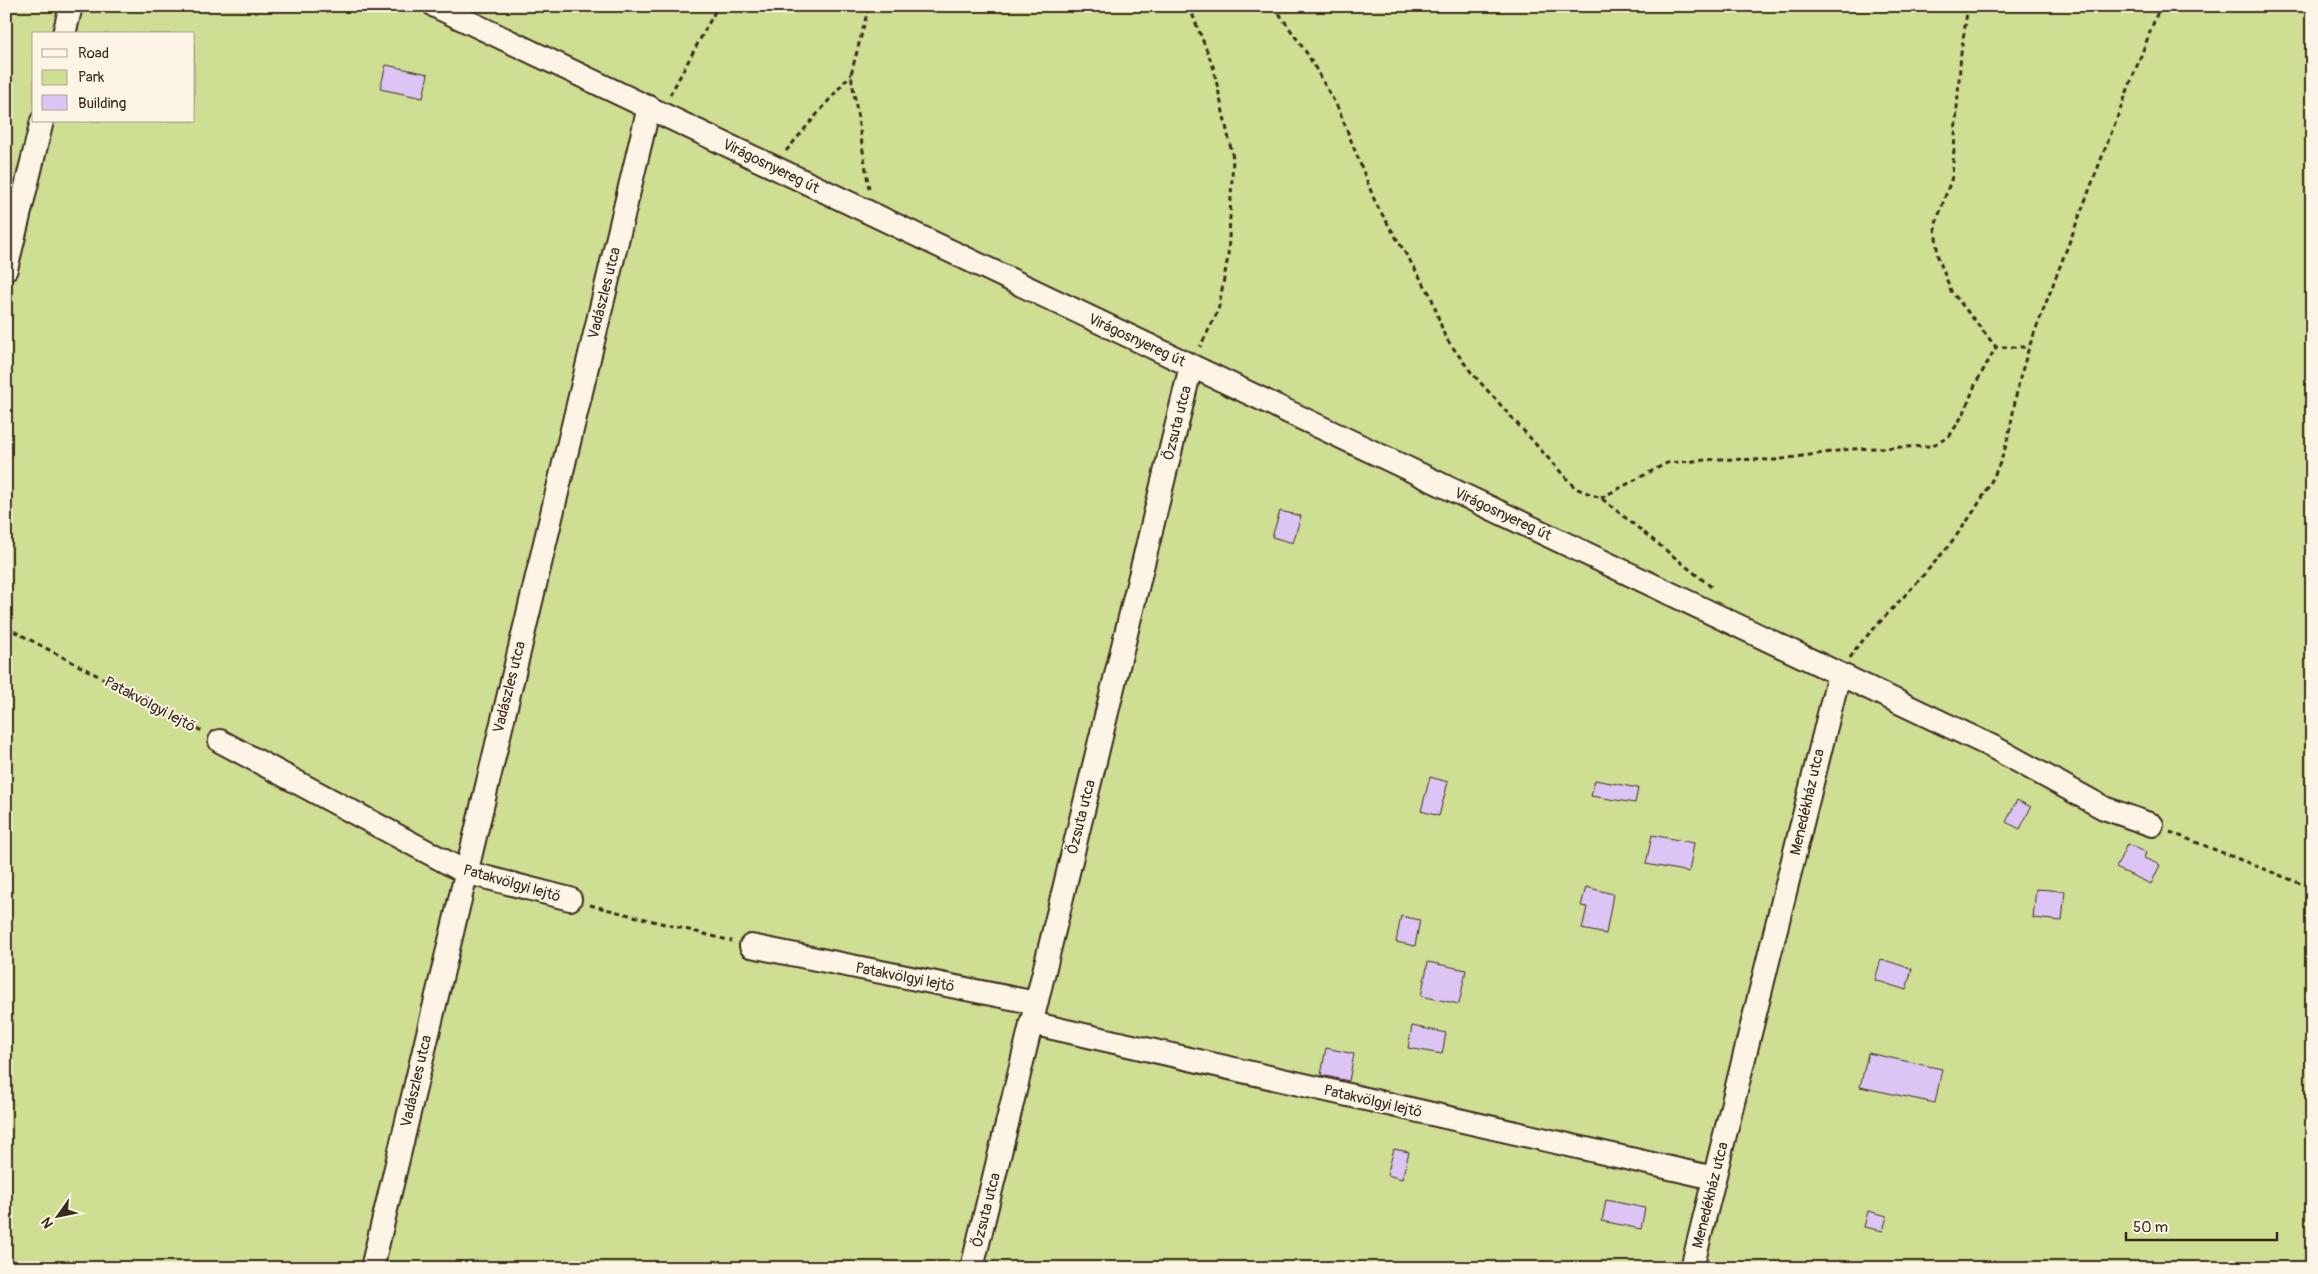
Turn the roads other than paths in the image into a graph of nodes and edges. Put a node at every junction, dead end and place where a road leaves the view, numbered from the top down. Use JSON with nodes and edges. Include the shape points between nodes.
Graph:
{"nodes":[{"id":1,"x":70,"y":6,"type":"edge"},
{"id":2,"x":435,"y":6,"type":"edge"},
{"id":3,"x":64,"y":32,"type":"edge"},
{"id":4,"x":655,"y":110,"type":"junction"},
{"id":5,"x":42,"y":122,"type":"edge"},
{"id":6,"x":6,"y":269,"type":"edge"},
{"id":7,"x":1191,"y":366,"type":"junction"},
{"id":8,"x":1839,"y":674,"type":"junction"},
{"id":9,"x":220,"y":741,"type":"road end"},
{"id":10,"x":2152,"y":825,"type":"road end"},
{"id":11,"x":465,"y":872,"type":"junction"},
{"id":12,"x":570,"y":899,"type":"road end"},
{"id":13,"x":752,"y":946,"type":"road end"},
{"id":14,"x":1033,"y":1013,"type":"junction"},
{"id":15,"x":1714,"y":1178,"type":"junction"},
{"id":16,"x":372,"y":1268,"type":"edge"},
{"id":17,"x":972,"y":1268,"type":"edge"},
{"id":18,"x":1692,"y":1268,"type":"edge"}],
"edges":[{"from":1,"to":3,"type":"street"},
{"from":2,"to":4,"type":"street","name":"Virágosnyereg út"},
{"from":4,"to":7,"type":"street","name":"Virágosnyereg út"},
{"from":4,"to":11,"type":"street","name":"Vadászles utca"},
{"from":5,"to":6,"type":"street"},
{"from":7,"to":8,"type":"street","name":"Virágosnyereg út"},
{"from":7,"to":14,"type":"street","name":"Őzsuta utca"},
{"from":8,"to":10,"type":"street","via":[[1993,747],[2104,808]]},
{"from":8,"to":15,"type":"street","name":"Menedékház utca"},
{"from":9,"to":11,"type":"street","name":"Patakvölgyi lejtő"},
{"from":11,"to":12,"type":"street","name":"Patakvölgyi lejtő"},
{"from":11,"to":16,"type":"street","name":"Vadászles utca"},
{"from":13,"to":14,"type":"street","name":"Patakvölgyi lejtő"},
{"from":14,"to":15,"type":"street","name":"Patakvölgyi lejtő"},
{"from":14,"to":17,"type":"street","name":"Őzsuta utca"},
{"from":15,"to":18,"type":"street","name":"Menedékház utca"}]}
